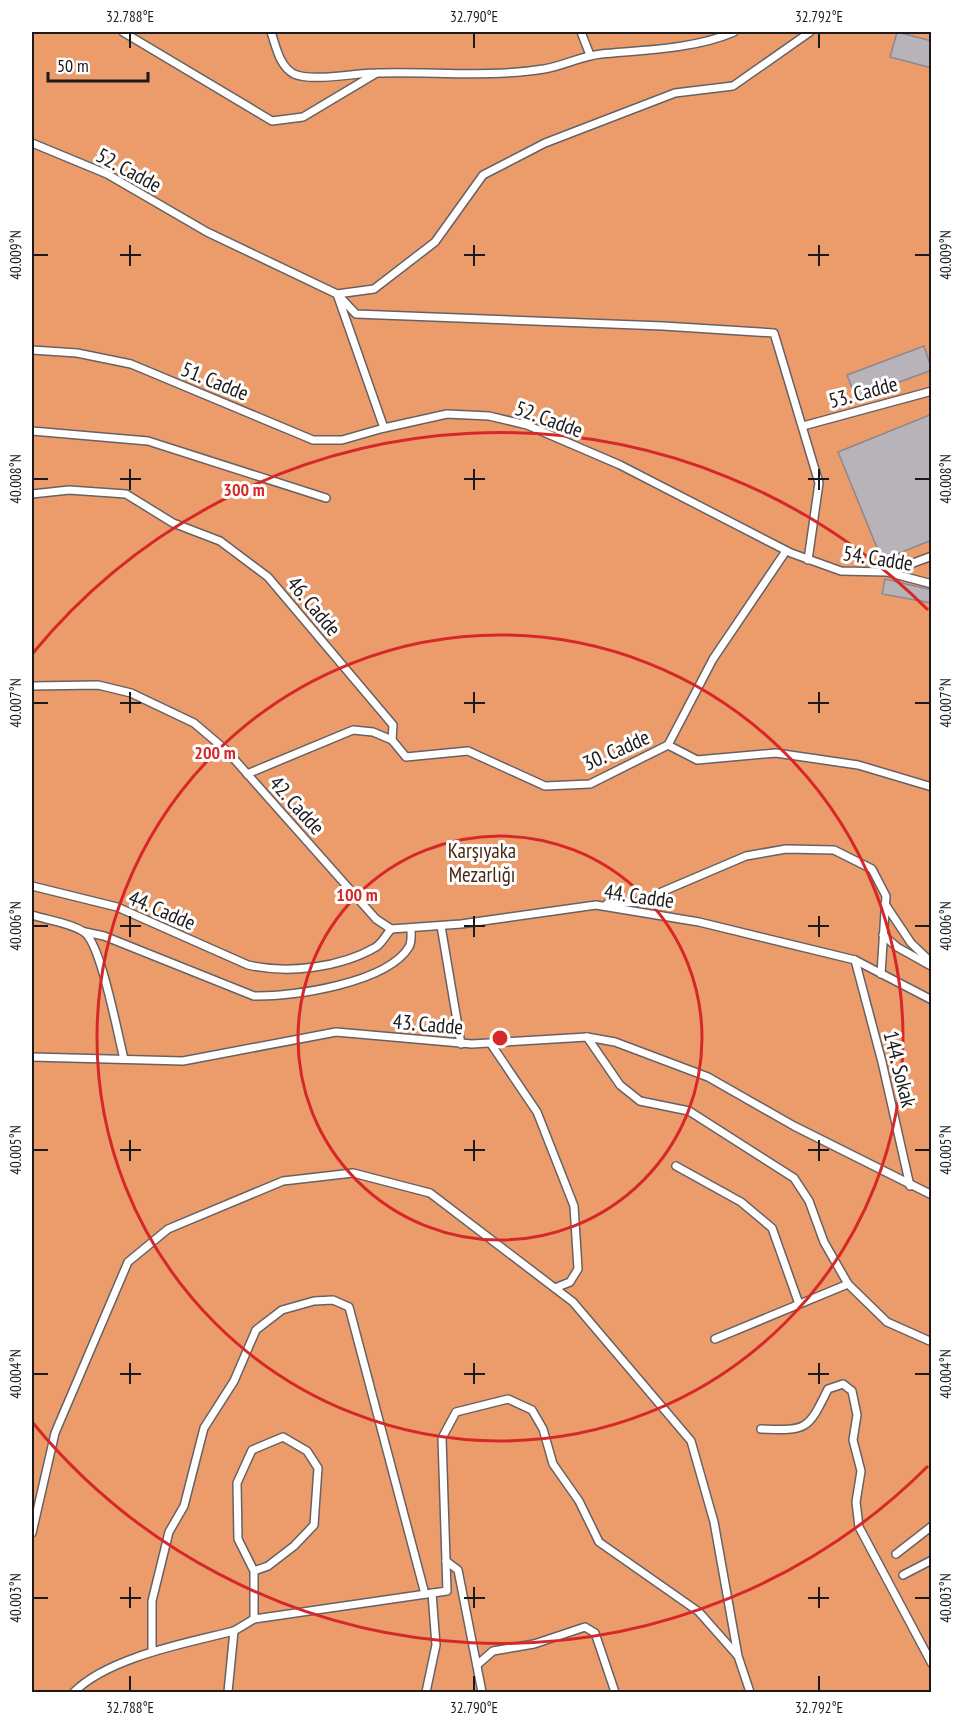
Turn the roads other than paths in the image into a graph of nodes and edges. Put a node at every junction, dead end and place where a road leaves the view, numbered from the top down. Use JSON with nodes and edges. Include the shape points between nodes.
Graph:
{"nodes":[{"id":1,"x":123,"y":32,"type":"edge"},
{"id":2,"x":271,"y":32,"type":"edge"},
{"id":3,"x":581,"y":32,"type":"edge"},
{"id":4,"x":734,"y":32,"type":"edge"},
{"id":5,"x":810,"y":32,"type":"edge"},
{"id":6,"x":590,"y":55,"type":"junction"},
{"id":7,"x":377,"y":73,"type":"junction"},
{"id":8,"x":32,"y":143,"type":"edge"},
{"id":9,"x":337,"y":294,"type":"junction"},
{"id":10,"x":32,"y":350,"type":"edge"},
{"id":11,"x":932,"y":391,"type":"edge"},
{"id":12,"x":803,"y":426,"type":"junction"},
{"id":13,"x":384,"y":428,"type":"junction"},
{"id":14,"x":32,"y":431,"type":"edge"},
{"id":15,"x":32,"y":494,"type":"edge"},
{"id":16,"x":326,"y":498,"type":"dead end"},
{"id":17,"x":786,"y":551,"type":"junction"},
{"id":18,"x":932,"y":556,"type":"edge"},
{"id":19,"x":808,"y":560,"type":"junction"},
{"id":20,"x":887,"y":572,"type":"junction"},
{"id":21,"x":932,"y":584,"type":"edge"},
{"id":22,"x":32,"y":686,"type":"edge"},
{"id":23,"x":392,"y":740,"type":"junction"},
{"id":24,"x":668,"y":745,"type":"junction"},
{"id":25,"x":247,"y":774,"type":"junction"},
{"id":26,"x":932,"y":788,"type":"edge"},
{"id":27,"x":32,"y":886,"type":"edge"},
{"id":28,"x":885,"y":904,"type":"junction"},
{"id":29,"x":596,"y":905,"type":"junction"},
{"id":30,"x":32,"y":915,"type":"edge"},
{"id":31,"x":441,"y":926,"type":"junction"},
{"id":32,"x":391,"y":929,"type":"junction"},
{"id":33,"x":411,"y":929,"type":"junction"},
{"id":34,"x":85,"y":932,"type":"junction"},
{"id":35,"x":883,"y":935,"type":"junction"},
{"id":36,"x":855,"y":960,"type":"junction"},
{"id":37,"x":932,"y":965,"type":"edge"},
{"id":38,"x":881,"y":974,"type":"junction"},
{"id":39,"x":932,"y":1000,"type":"edge"},
{"id":40,"x":587,"y":1036,"type":"junction"},
{"id":41,"x":460,"y":1044,"type":"junction"},
{"id":42,"x":491,"y":1044,"type":"junction"},
{"id":43,"x":32,"y":1058,"type":"edge"},
{"id":44,"x":124,"y":1059,"type":"junction"},
{"id":45,"x":676,"y":1166,"type":"dead end"},
{"id":46,"x":910,"y":1186,"type":"junction"},
{"id":47,"x":932,"y":1195,"type":"edge"},
{"id":48,"x":848,"y":1284,"type":"junction"},
{"id":49,"x":555,"y":1288,"type":"junction"},
{"id":50,"x":799,"y":1304,"type":"junction"},
{"id":51,"x":715,"y":1339,"type":"dead end"},
{"id":52,"x":932,"y":1342,"type":"edge"},
{"id":53,"x":761,"y":1429,"type":"dead end"},
{"id":54,"x":932,"y":1526,"type":"edge"},
{"id":55,"x":32,"y":1533,"type":"edge"},
{"id":56,"x":896,"y":1554,"type":"dead end"},
{"id":57,"x":932,"y":1560,"type":"edge"},
{"id":58,"x":446,"y":1561,"type":"junction"},
{"id":59,"x":254,"y":1571,"type":"junction"},
{"id":60,"x":903,"y":1575,"type":"dead end"},
{"id":61,"x":428,"y":1594,"type":"junction"},
{"id":62,"x":254,"y":1619,"type":"junction"},
{"id":63,"x":234,"y":1631,"type":"junction"},
{"id":64,"x":152,"y":1652,"type":"junction"},
{"id":65,"x":738,"y":1656,"type":"junction"},
{"id":66,"x":932,"y":1664,"type":"edge"},
{"id":67,"x":477,"y":1665,"type":"junction"},
{"id":68,"x":74,"y":1692,"type":"edge"},
{"id":69,"x":228,"y":1692,"type":"edge"},
{"id":70,"x":426,"y":1692,"type":"edge"},
{"id":71,"x":482,"y":1692,"type":"edge"},
{"id":72,"x":615,"y":1692,"type":"edge"},
{"id":73,"x":750,"y":1692,"type":"edge"}],
"edges":[{"from":1,"to":7,"type":"lane","via":[[272,121],[303,117]]},
{"from":2,"to":7,"type":"lane","via":[[281,62],[294,74],[311,77]]},
{"from":3,"to":6,"type":"lane"},
{"from":4,"to":6,"type":"lane","via":[[721,38]]},
{"from":5,"to":9,"type":"lane","via":[[733,86],[675,93],[545,143],[483,175],[435,242],[374,289]]},
{"from":6,"to":7,"type":"lane","via":[[533,70]]},
{"from":8,"to":9,"type":"lane","name":"52. Cadde","via":[[107,174],[207,232]]},
{"from":9,"to":12,"type":"lane","name":"52. Cadde","via":[[356,314],[774,333]]},
{"from":9,"to":13,"type":"lane"},
{"from":10,"to":13,"type":"lane","name":"51. Cadde","via":[[77,353],[131,364],[314,440],[342,440]]},
{"from":11,"to":12,"type":"lane","name":"53. Cadde"},
{"from":12,"to":19,"type":"lane","via":[[819,483]]},
{"from":13,"to":17,"type":"lane","name":"52. Cadde","via":[[447,414],[489,416],[527,425],[620,465]]},
{"from":14,"to":16,"type":"lane","via":[[148,441]]},
{"from":15,"to":23,"type":"lane","name":"46. Cadde","via":[[69,490],[126,494],[172,523],[220,541],[268,577],[393,725]]},
{"from":17,"to":19,"type":"lane","name":"54. Cadde"},
{"from":17,"to":24,"type":"lane","via":[[713,659]]},
{"from":18,"to":20,"type":"lane"},
{"from":19,"to":20,"type":"lane","name":"54. Cadde","via":[[841,571]]},
{"from":20,"to":21,"type":"lane","name":"54. Cadde"},
{"from":22,"to":25,"type":"lane","name":"42. Cadde","via":[[98,685],[131,693],[194,723]]},
{"from":23,"to":24,"type":"lane","name":"30. Cadde","via":[[406,757],[468,751],[545,786],[590,784]]},
{"from":23,"to":25,"type":"lane","via":[[373,732],[353,730]]},
{"from":24,"to":26,"type":"lane","name":"30. Cadde","via":[[698,760],[776,753],[858,765]]},
{"from":25,"to":32,"type":"lane","name":"42. Cadde","via":[[376,919]]},
{"from":27,"to":32,"type":"lane","name":"44. Cadde","via":[[117,908],[248,965],[271,970],[316,966],[357,956],[378,946]]},
{"from":28,"to":29,"type":"lane","via":[[886,897],[872,868],[834,850],[786,849],[746,856],[638,902]]},
{"from":28,"to":35,"type":"lane"},
{"from":28,"to":37,"type":"lane","via":[[911,944]]},
{"from":29,"to":31,"type":"lane","name":"44. Cadde"},
{"from":29,"to":36,"type":"lane","name":"44. Cadde","via":[[699,922]]},
{"from":30,"to":34,"type":"lane"},
{"from":31,"to":33,"type":"lane","name":"44. Cadde"},
{"from":31,"to":41,"type":"lane"},
{"from":32,"to":33,"type":"lane","name":"44. Cadde"},
{"from":33,"to":34,"type":"lane","via":[[410,945],[399,960],[379,971],[331,987],[279,996],[254,996]]},
{"from":34,"to":44,"type":"lane","via":[[92,941],[106,984]]},
{"from":35,"to":37,"type":"lane"},
{"from":35,"to":38,"type":"lane"},
{"from":36,"to":38,"type":"lane","name":"44. Cadde"},
{"from":36,"to":46,"type":"lane","name":"144. Sokak"},
{"from":38,"to":39,"type":"lane","name":"44. Cadde"},
{"from":40,"to":42,"type":"lane","name":"43. Cadde"},
{"from":40,"to":46,"type":"lane","name":"43. Cadde","via":[[615,1042],[708,1077]]},
{"from":40,"to":48,"type":"lane","via":[[620,1085],[640,1101],[688,1111],[794,1178]]},
{"from":41,"to":42,"type":"lane","name":"43. Cadde"},
{"from":41,"to":44,"type":"lane","name":"43. Cadde","via":[[336,1032],[183,1061]]},
{"from":42,"to":49,"type":"lane","via":[[537,1112],[574,1206],[578,1269],[570,1282]]},
{"from":43,"to":44,"type":"lane","name":"43. Cadde"},
{"from":45,"to":50,"type":"lane","via":[[741,1202],[772,1228]]},
{"from":46,"to":47,"type":"lane","name":"43. Cadde"},
{"from":48,"to":50,"type":"lane"},
{"from":48,"to":52,"type":"lane","via":[[887,1322]]},
{"from":49,"to":55,"type":"lane","via":[[430,1193],[353,1173],[283,1181],[168,1229],[128,1262],[55,1433]]},
{"from":49,"to":65,"type":"lane","via":[[573,1302],[691,1441],[714,1522]]},
{"from":50,"to":51,"type":"lane"},
{"from":53,"to":66,"type":"lane","via":[[791,1430],[812,1421],[828,1389],[843,1384],[852,1391],[857,1415],[853,1440],[861,1471],[856,1502],[859,1527]]},
{"from":54,"to":56,"type":"lane"},
{"from":57,"to":60,"type":"lane"},
{"from":58,"to":61,"type":"lane","via":[[447,1591]]},
{"from":58,"to":65,"type":"lane","via":[[442,1438],[456,1412],[508,1399],[532,1410],[543,1429],[553,1464],[579,1501],[599,1542],[699,1612]]},
{"from":58,"to":67,"type":"lane","via":[[458,1570]]},
{"from":59,"to":59,"type":"lane","via":[[238,1539],[237,1483],[252,1450],[283,1437],[307,1451],[318,1468],[314,1525],[268,1566]]},
{"from":59,"to":62,"type":"lane"},
{"from":61,"to":62,"type":"lane"},
{"from":61,"to":64,"type":"lane","via":[[349,1307],[333,1300],[314,1301],[282,1310],[256,1330],[234,1381],[204,1428],[184,1506],[169,1532],[156,1579]]},
{"from":61,"to":70,"type":"lane","via":[[436,1645]]},
{"from":62,"to":63,"type":"lane"},
{"from":63,"to":64,"type":"lane"},
{"from":63,"to":69,"type":"lane"},
{"from":64,"to":68,"type":"lane","via":[[102,1673]]},
{"from":65,"to":73,"type":"lane"},
{"from":67,"to":71,"type":"lane"},
{"from":67,"to":72,"type":"lane","via":[[493,1651],[534,1644],[585,1628],[596,1634]]}]}
